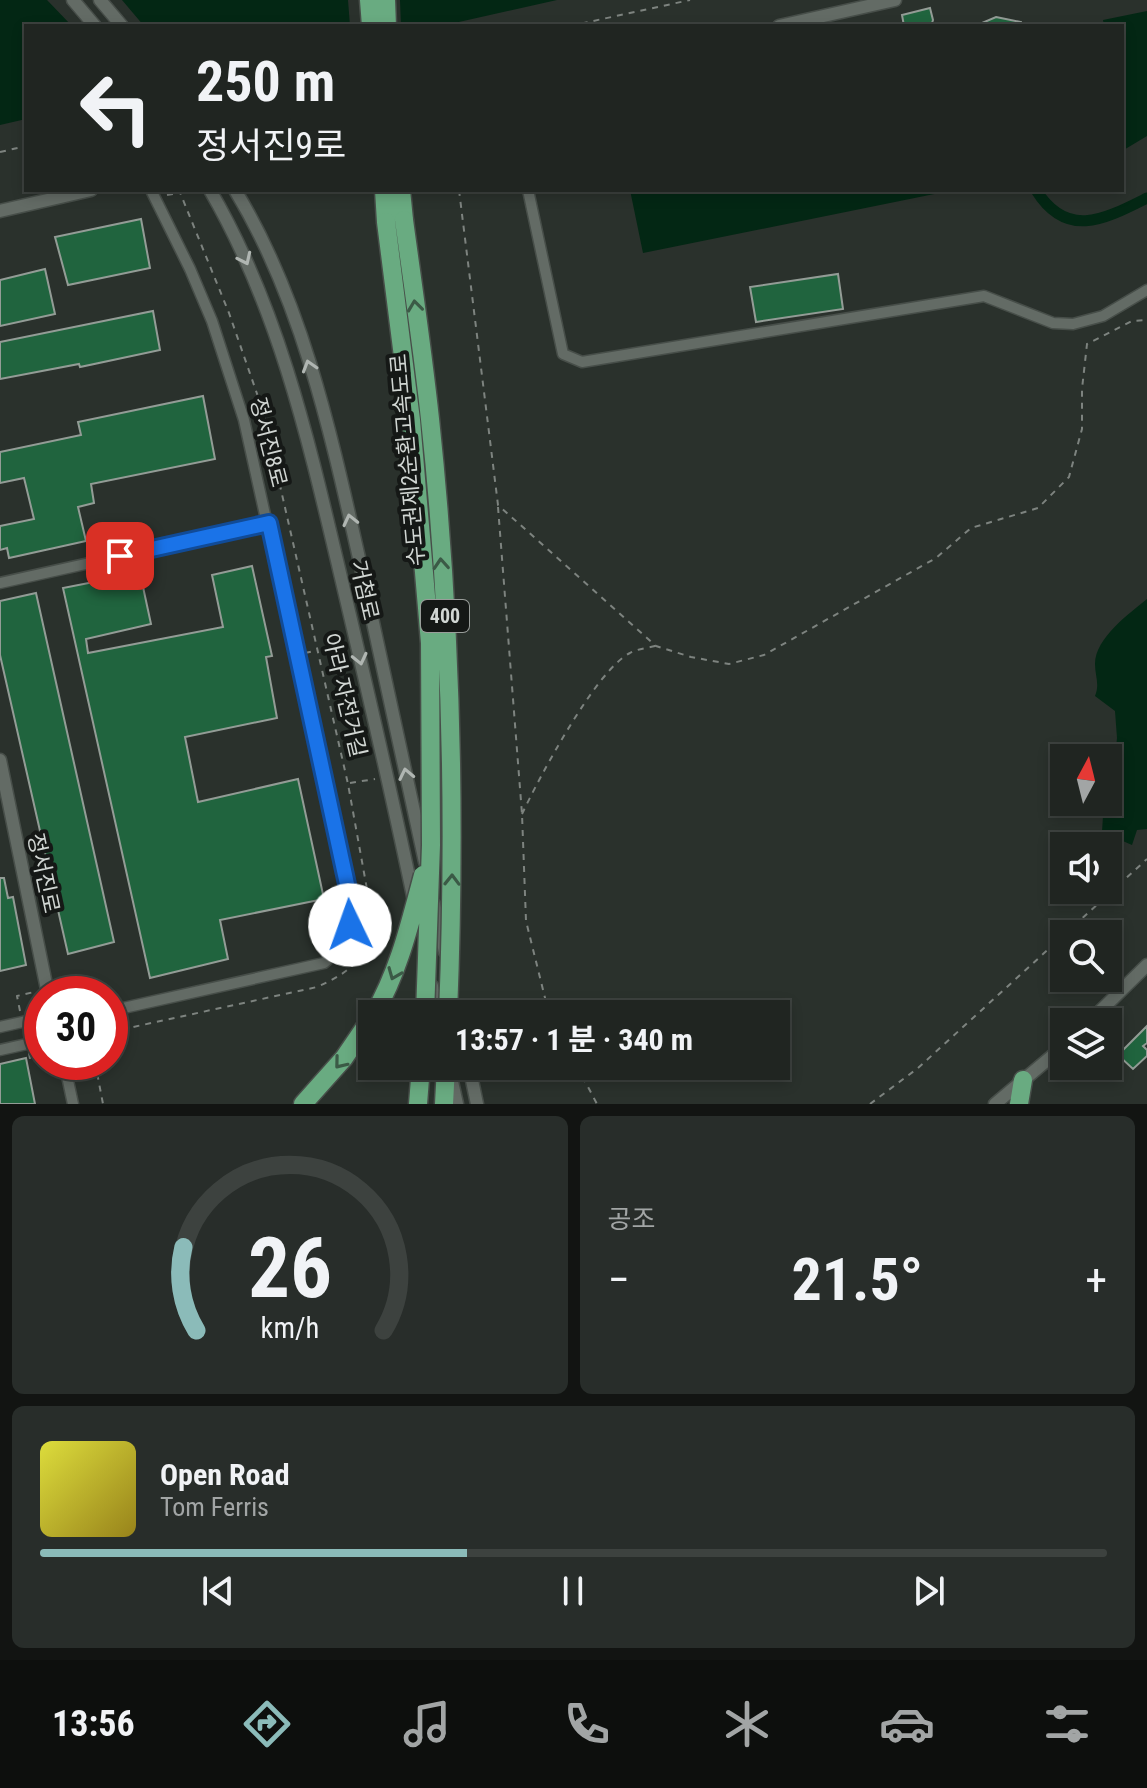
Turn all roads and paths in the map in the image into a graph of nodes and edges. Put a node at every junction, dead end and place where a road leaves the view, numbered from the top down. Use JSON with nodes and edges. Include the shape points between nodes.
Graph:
{"nodes":[{"id":1,"x":73,"y":0,"type":"edge"},
{"id":2,"x":100,"y":0,"type":"edge"},
{"id":3,"x":369,"y":0,"type":"edge"},
{"id":4,"x":386,"y":0,"type":"edge"},
{"id":5,"x":690,"y":0,"type":"edge"},
{"id":6,"x":895,"y":0,"type":"edge"},
{"id":7,"x":93,"y":24,"type":"edge"},
{"id":8,"x":120,"y":24,"type":"edge"},
{"id":9,"x":371,"y":24,"type":"edge"},
{"id":10,"x":387,"y":24,"type":"edge"},
{"id":11,"x":579,"y":24,"type":"edge"},
{"id":12,"x":788,"y":24,"type":"edge"},
{"id":13,"x":24,"y":146,"type":"edge"},
{"id":14,"x":0,"y":152,"type":"edge"},
{"id":15,"x":82,"y":192,"type":"edge"},
{"id":16,"x":179,"y":192,"type":"edge"},
{"id":17,"x":211,"y":192,"type":"edge"},
{"id":18,"x":236,"y":192,"type":"edge"},
{"id":19,"x":384,"y":192,"type":"edge"},
{"id":20,"x":401,"y":192,"type":"edge"},
{"id":21,"x":459,"y":192,"type":"edge"},
{"id":22,"x":528,"y":192,"type":"edge"},
{"id":23,"x":152,"y":194,"type":"edge"},
{"id":24,"x":0,"y":211,"type":"edge"},
{"id":25,"x":1147,"y":290,"type":"edge"},
{"id":26,"x":1147,"y":320,"type":"edge"},
{"id":27,"x":498,"y":505,"type":"junction"},
{"id":28,"x":269,"y":523,"type":"junction"},
{"id":29,"x":0,"y":583,"type":"edge"},
{"id":30,"x":656,"y":646,"type":"junction"},
{"id":31,"x":0,"y":760,"type":"edge"},
{"id":32,"x":388,"y":776,"type":"junction"},
{"id":33,"x":348,"y":784,"type":"junction"},
{"id":34,"x":522,"y":814,"type":"junction"},
{"id":35,"x":431,"y":845,"type":"junction"},
{"id":36,"x":1147,"y":859,"type":"edge"},
{"id":37,"x":1081,"y":920,"type":"edge"},
{"id":38,"x":1050,"y":949,"type":"edge"},
{"id":39,"x":1147,"y":965,"type":"edge"},
{"id":40,"x":44,"y":976,"type":"edge"},
{"id":41,"x":382,"y":1000,"type":"edge"},
{"id":42,"x":425,"y":1000,"type":"edge"},
{"id":43,"x":435,"y":1000,"type":"edge"},
{"id":44,"x":448,"y":1000,"type":"edge"},
{"id":45,"x":455,"y":1000,"type":"edge"},
{"id":46,"x":546,"y":1000,"type":"edge"},
{"id":47,"x":128,"y":1007,"type":"edge"},
{"id":48,"x":1103,"y":1008,"type":"edge"},
{"id":49,"x":24,"y":1022,"type":"edge"},
{"id":50,"x":0,"y":1027,"type":"edge"},
{"id":51,"x":128,"y":1028,"type":"edge"},
{"id":52,"x":358,"y":1038,"type":"edge"},
{"id":53,"x":24,"y":1045,"type":"edge"},
{"id":54,"x":0,"y":1050,"type":"edge"},
{"id":55,"x":1050,"y":1058,"type":"edge"},
{"id":56,"x":68,"y":1080,"type":"edge"},
{"id":57,"x":98,"y":1080,"type":"edge"},
{"id":58,"x":420,"y":1080,"type":"edge"},
{"id":59,"x":446,"y":1080,"type":"edge"},
{"id":60,"x":451,"y":1080,"type":"edge"},
{"id":61,"x":472,"y":1080,"type":"edge"},
{"id":62,"x":584,"y":1080,"type":"edge"},
{"id":63,"x":1023,"y":1080,"type":"junction"},
{"id":64,"x":73,"y":1104,"type":"edge"},
{"id":65,"x":103,"y":1104,"type":"edge"},
{"id":66,"x":303,"y":1104,"type":"edge"},
{"id":67,"x":418,"y":1104,"type":"edge"},
{"id":68,"x":444,"y":1104,"type":"edge"},
{"id":69,"x":457,"y":1104,"type":"edge"},
{"id":70,"x":477,"y":1104,"type":"edge"},
{"id":71,"x":597,"y":1104,"type":"edge"},
{"id":72,"x":870,"y":1104,"type":"edge"},
{"id":73,"x":995,"y":1104,"type":"edge"},
{"id":74,"x":1019,"y":1104,"type":"edge"}],
"edges":[{"from":1,"to":7,"type":"street"},
{"from":2,"to":8,"type":"street"},
{"from":3,"to":9,"type":"highway"},
{"from":4,"to":10,"type":"highway"},
{"from":5,"to":11,"type":"path"},
{"from":6,"to":12,"type":"street"},
{"from":13,"to":14,"type":"path"},
{"from":15,"to":24,"type":"street"},
{"from":16,"to":23,"type":"path"},
{"from":16,"to":33,"type":"path","name":"아라 자전거길","via":[[263,411]]},
{"from":17,"to":32,"type":"street","name":"거첨로","one_way":true,"via":[[247,263],[289,370]]},
{"from":45,"to":18,"type":"street","name":"거첨로","one_way":true,"via":[[331,441],[293,315]]},
{"from":19,"to":35,"type":"highway","name":"수도권제2순환고속도로","number":"400","bridge":true,"via":[[430,643]]},
{"from":44,"to":20,"type":"highway","name":"수도권제2순환고속도로","number":"400","one_way":true,"bridge":true,"via":[[452,847],[447,641],[430,419]]},
{"from":21,"to":27,"type":"path"},
{"from":22,"to":25,"type":"street","via":[[563,354],[582,362],[984,296],[1053,323],[1073,324],[1103,316]]},
{"from":23,"to":28,"type":"street","name":"정서진8로","via":[[222,347]]},
{"from":26,"to":30,"type":"path","via":[[1132,321],[1087,344],[1082,429],[1069,477],[1038,508],[971,528],[936,558],[764,655],[729,664]]},
{"from":27,"to":30,"type":"path"},
{"from":27,"to":34,"type":"path"},
{"from":28,"to":29,"type":"street"},
{"from":28,"to":47,"type":"street","name":"정서진8로","via":[[350,898],[346,937],[334,956],[311,968]]},
{"from":30,"to":34,"type":"path","via":[[629,653],[601,680],[542,772]]},
{"from":31,"to":40,"type":"street","name":"정서진로"},
{"from":32,"to":33,"type":"path"},
{"from":32,"to":43,"type":"street","name":"거첨로"},
{"from":33,"to":51,"type":"path","name":"아라 자전거길","via":[[372,917],[370,938],[350,970],[317,987]]},
{"from":34,"to":46,"type":"path","via":[[526,921]]},
{"from":35,"to":41,"type":"highway","one_way":true,"bridge":true,"via":[[402,954]]},
{"from":35,"to":42,"type":"highway","name":"수도권제2순환고속도로","number":"400","bridge":true},
{"from":36,"to":37,"type":"path"},
{"from":38,"to":72,"type":"path","via":[[918,1068]]},
{"from":39,"to":48,"type":"street"},
{"from":49,"to":50,"type":"street"},
{"from":52,"to":66,"type":"highway","one_way":true},
{"from":53,"to":54,"type":"street"},
{"from":55,"to":63,"type":"street"},
{"from":56,"to":64,"type":"street"},
{"from":57,"to":65,"type":"path"},
{"from":58,"to":67,"type":"highway"},
{"from":59,"to":68,"type":"highway"},
{"from":60,"to":69,"type":"street"},
{"from":61,"to":70,"type":"street"},
{"from":62,"to":71,"type":"path"},
{"from":63,"to":73,"type":"street"},
{"from":63,"to":74,"type":"highway"}]}
